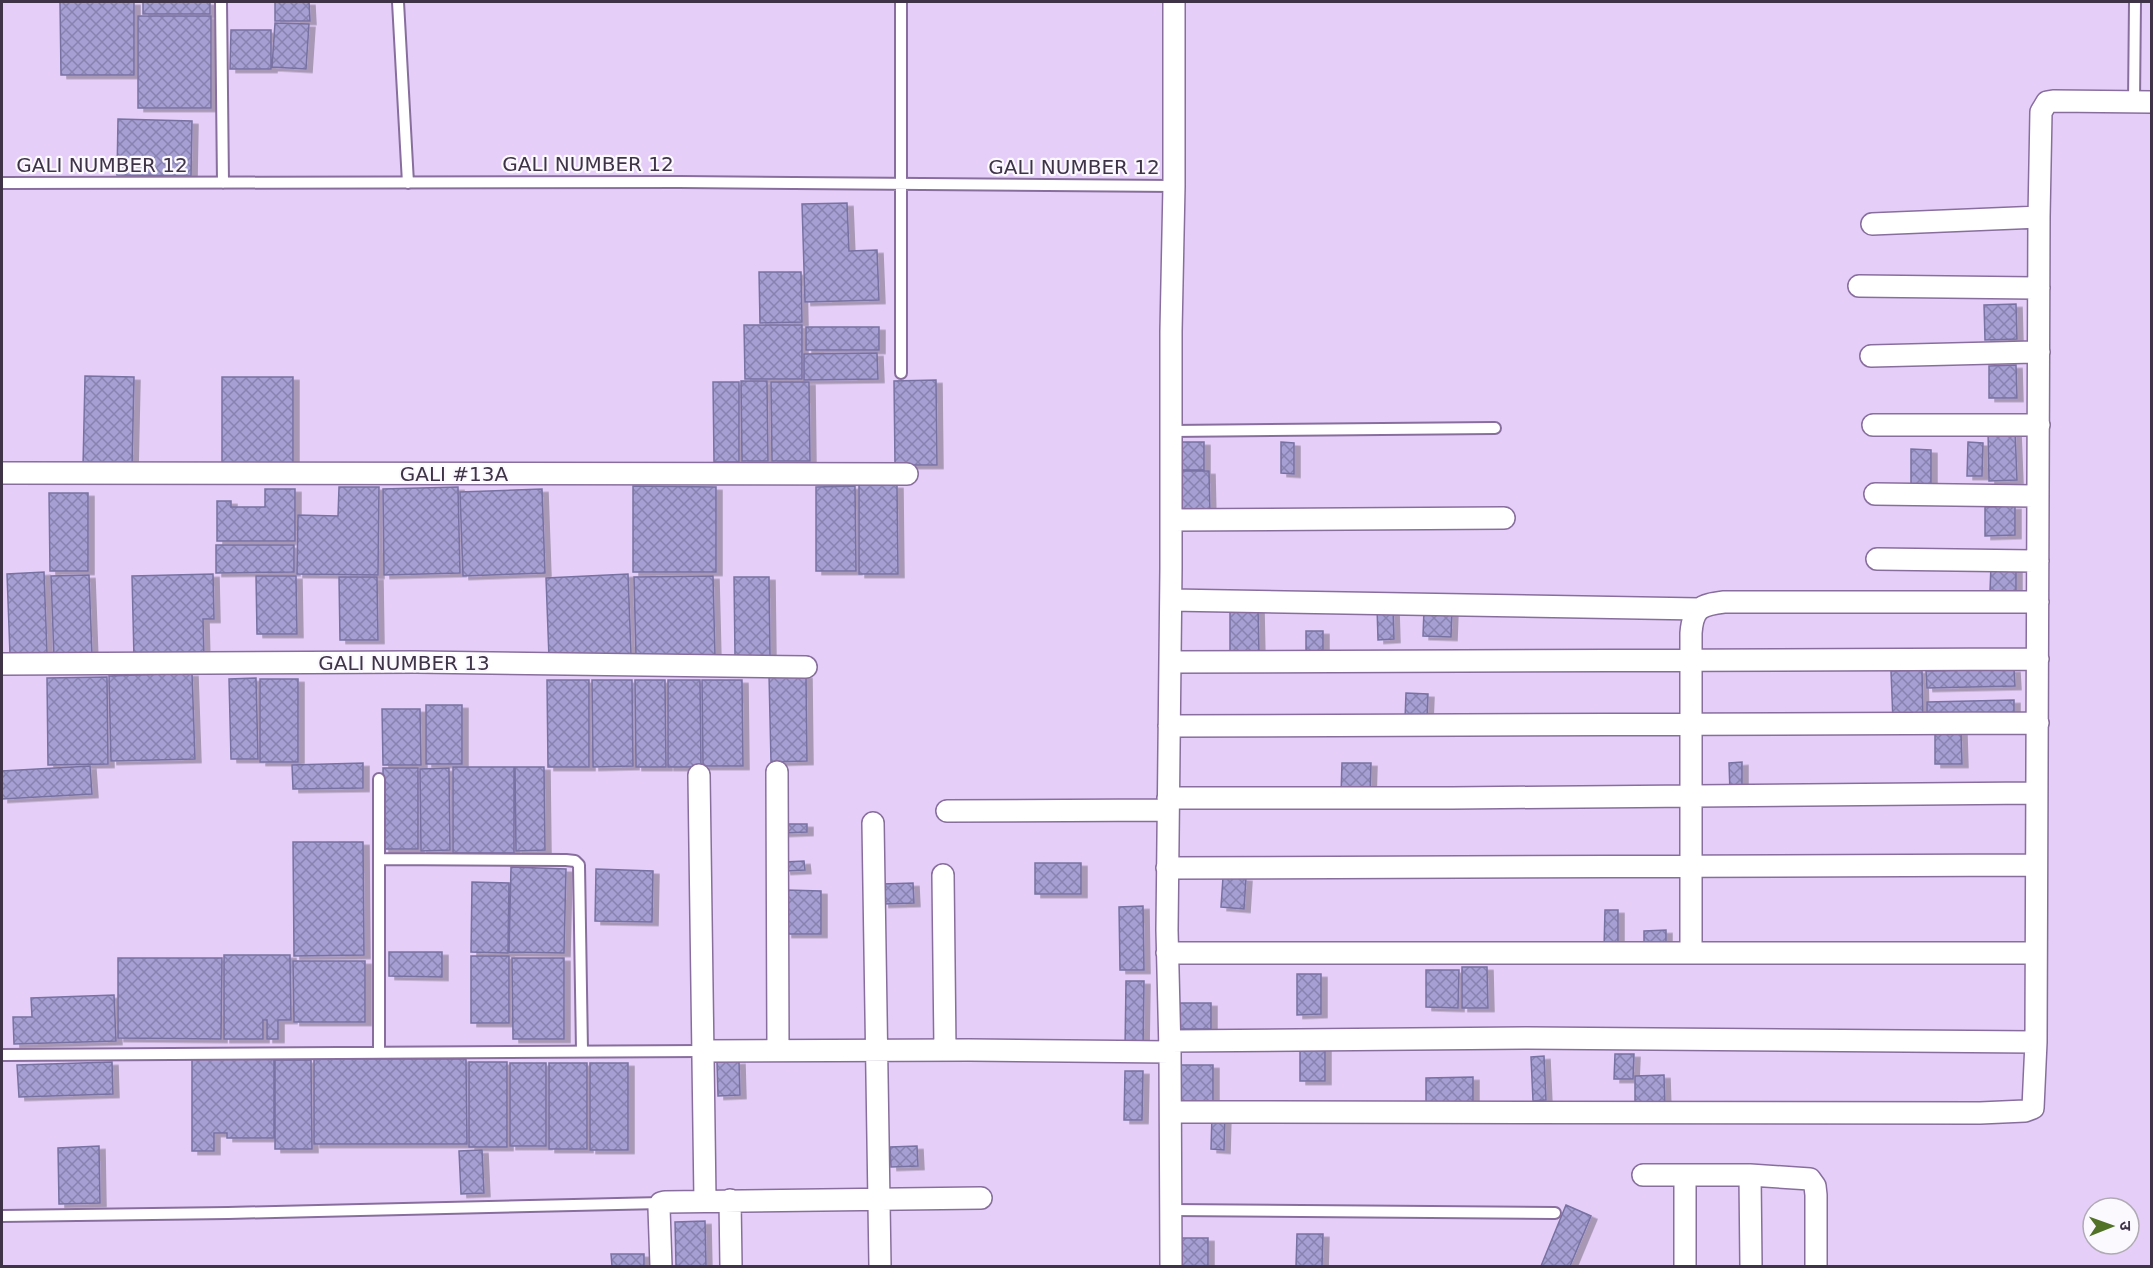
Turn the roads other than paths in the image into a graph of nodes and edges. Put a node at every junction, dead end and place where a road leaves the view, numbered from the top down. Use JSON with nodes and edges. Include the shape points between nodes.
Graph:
{"nodes":[{"id":1,"x":220,"y":2,"type":"edge"},
{"id":2,"x":398,"y":2,"type":"edge"},
{"id":3,"x":902,"y":2,"type":"edge"},
{"id":4,"x":1174,"y":2,"type":"edge"},
{"id":5,"x":2135,"y":2,"type":"edge"},
{"id":6,"x":2143,"y":102,"type":"edge"},
{"id":7,"x":2,"y":183,"type":"edge"},
{"id":8,"x":223,"y":183,"type":"junction"},
{"id":9,"x":408,"y":183,"type":"junction"},
{"id":10,"x":901,"y":185,"type":"junction"},
{"id":11,"x":1174,"y":186,"type":"junction"},
{"id":12,"x":2039,"y":217,"type":"junction"},
{"id":13,"x":1872,"y":224,"type":"dead end"},
{"id":14,"x":1859,"y":286,"type":"dead end"},
{"id":15,"x":2039,"y":288,"type":"junction"},
{"id":16,"x":2039,"y":352,"type":"junction"},
{"id":17,"x":1871,"y":356,"type":"dead end"},
{"id":18,"x":901,"y":373,"type":"dead end"},
{"id":19,"x":1873,"y":425,"type":"dead end"},
{"id":20,"x":2039,"y":425,"type":"junction"},
{"id":21,"x":1495,"y":428,"type":"dead end"},
{"id":22,"x":1171,"y":431,"type":"junction"},
{"id":23,"x":2,"y":473,"type":"edge"},
{"id":24,"x":907,"y":474,"type":"dead end"},
{"id":25,"x":1875,"y":494,"type":"dead end"},
{"id":26,"x":2038,"y":496,"type":"junction"},
{"id":27,"x":1504,"y":518,"type":"dead end"},
{"id":28,"x":1171,"y":520,"type":"junction"},
{"id":29,"x":1877,"y":559,"type":"dead end"},
{"id":30,"x":2038,"y":561,"type":"junction"},
{"id":31,"x":1171,"y":600,"type":"junction"},
{"id":32,"x":2038,"y":602,"type":"junction"},
{"id":33,"x":1699,"y":609,"type":"junction"},
{"id":34,"x":2038,"y":660,"type":"junction"},
{"id":35,"x":1691,"y":661,"type":"junction"},
{"id":36,"x":1170,"y":662,"type":"junction"},
{"id":37,"x":2,"y":664,"type":"edge"},
{"id":38,"x":806,"y":667,"type":"dead end"},
{"id":39,"x":2037,"y":723,"type":"junction"},
{"id":40,"x":1690,"y":724,"type":"junction"},
{"id":41,"x":1169,"y":726,"type":"junction"},
{"id":42,"x":777,"y":772,"type":"dead end"},
{"id":43,"x":699,"y":775,"type":"dead end"},
{"id":44,"x":379,"y":779,"type":"dead end"},
{"id":45,"x":2036,"y":793,"type":"junction"},
{"id":46,"x":1690,"y":796,"type":"junction"},
{"id":47,"x":1168,"y":804,"type":"junction"},
{"id":48,"x":947,"y":811,"type":"dead end"},
{"id":49,"x":873,"y":823,"type":"dead end"},
{"id":50,"x":379,"y":859,"type":"junction"},
{"id":51,"x":2036,"y":865,"type":"junction"},
{"id":52,"x":1691,"y":866,"type":"junction"},
{"id":53,"x":1167,"y":868,"type":"junction"},
{"id":54,"x":943,"y":875,"type":"dead end"},
{"id":55,"x":1167,"y":953,"type":"junction"},
{"id":56,"x":1691,"y":953,"type":"junction"},
{"id":57,"x":2036,"y":953,"type":"junction"},
{"id":58,"x":2036,"y":1041,"type":"junction"},
{"id":59,"x":1170,"y":1047,"type":"junction"},
{"id":60,"x":778,"y":1050,"type":"junction"},
{"id":61,"x":876,"y":1050,"type":"junction"},
{"id":62,"x":945,"y":1050,"type":"junction"},
{"id":63,"x":582,"y":1051,"type":"junction"},
{"id":64,"x":703,"y":1051,"type":"junction"},
{"id":65,"x":379,"y":1052,"type":"junction"},
{"id":66,"x":2,"y":1055,"type":"edge"},
{"id":67,"x":1171,"y":1112,"type":"junction"},
{"id":68,"x":1643,"y":1175,"type":"dead end"},
{"id":69,"x":1685,"y":1175,"type":"junction"},
{"id":70,"x":1750,"y":1175,"type":"junction"},
{"id":71,"x":981,"y":1198,"type":"dead end"},
{"id":72,"x":879,"y":1199,"type":"junction"},
{"id":73,"x":705,"y":1200,"type":"junction"},
{"id":74,"x":730,"y":1200,"type":"junction"},
{"id":75,"x":662,"y":1203,"type":"junction"},
{"id":76,"x":1170,"y":1210,"type":"junction"},
{"id":77,"x":1555,"y":1213,"type":"dead end"},
{"id":78,"x":2,"y":1216,"type":"edge"},
{"id":79,"x":661,"y":1266,"type":"edge"},
{"id":80,"x":731,"y":1266,"type":"edge"},
{"id":81,"x":880,"y":1266,"type":"edge"},
{"id":82,"x":1171,"y":1266,"type":"edge"},
{"id":83,"x":1685,"y":1266,"type":"edge"},
{"id":84,"x":1751,"y":1266,"type":"edge"},
{"id":85,"x":1816,"y":1266,"type":"edge"}],
"edges":[{"from":1,"to":8,"type":"lane"},
{"from":2,"to":9,"type":"lane"},
{"from":3,"to":10,"type":"lane"},
{"from":4,"to":11,"type":"street"},
{"from":5,"to":6,"type":"lane"},
{"from":6,"to":12,"type":"street","via":[[2053,101],[2043,106]]},
{"from":7,"to":8,"type":"lane","name":"GALI NUMBER 12"},
{"from":8,"to":9,"type":"lane","name":"GALI NUMBER 12"},
{"from":9,"to":10,"type":"lane","name":"GALI NUMBER 12"},
{"from":10,"to":11,"type":"lane","name":"GALI NUMBER 12"},
{"from":10,"to":18,"type":"lane"},
{"from":11,"to":22,"type":"street"},
{"from":12,"to":13,"type":"street"},
{"from":12,"to":15,"type":"street"},
{"from":14,"to":15,"type":"street"},
{"from":15,"to":16,"type":"street"},
{"from":16,"to":17,"type":"street"},
{"from":16,"to":20,"type":"street"},
{"from":19,"to":20,"type":"street"},
{"from":20,"to":26,"type":"street"},
{"from":21,"to":22,"type":"lane"},
{"from":22,"to":28,"type":"street"},
{"from":23,"to":24,"type":"street","name":"GALI #13A"},
{"from":25,"to":26,"type":"street"},
{"from":26,"to":30,"type":"street"},
{"from":27,"to":28,"type":"street"},
{"from":28,"to":31,"type":"street"},
{"from":29,"to":30,"type":"street"},
{"from":30,"to":32,"type":"street"},
{"from":31,"to":33,"type":"street"},
{"from":31,"to":36,"type":"street"},
{"from":32,"to":33,"type":"street","via":[[1724,602]]},
{"from":32,"to":34,"type":"street"},
{"from":33,"to":35,"type":"street","via":[[1692,618]]},
{"from":34,"to":35,"type":"street"},
{"from":34,"to":39,"type":"street"},
{"from":35,"to":36,"type":"street"},
{"from":35,"to":40,"type":"street"},
{"from":36,"to":41,"type":"street"},
{"from":37,"to":38,"type":"street","name":"GALI NUMBER 13","via":[[416,662]]},
{"from":39,"to":40,"type":"street"},
{"from":39,"to":45,"type":"street"},
{"from":40,"to":41,"type":"street"},
{"from":40,"to":46,"type":"street"},
{"from":41,"to":47,"type":"street"},
{"from":42,"to":60,"type":"street"},
{"from":43,"to":64,"type":"street"},
{"from":44,"to":50,"type":"lane"},
{"from":45,"to":46,"type":"street"},
{"from":45,"to":51,"type":"street"},
{"from":46,"to":47,"type":"street"},
{"from":46,"to":52,"type":"street"},
{"from":47,"to":48,"type":"street"},
{"from":47,"to":53,"type":"street"},
{"from":49,"to":61,"type":"street"},
{"from":50,"to":63,"type":"lane","via":[[575,861],[579,865]]},
{"from":50,"to":65,"type":"lane"},
{"from":51,"to":52,"type":"street"},
{"from":51,"to":57,"type":"street"},
{"from":52,"to":53,"type":"street"},
{"from":52,"to":56,"type":"street"},
{"from":53,"to":55,"type":"street"},
{"from":54,"to":62,"type":"street"},
{"from":55,"to":56,"type":"street"},
{"from":55,"to":59,"type":"street"},
{"from":56,"to":57,"type":"street"},
{"from":57,"to":58,"type":"street"},
{"from":58,"to":59,"type":"street","via":[[1539,1038]]},
{"from":58,"to":67,"type":"street","via":[[2034,1103],[2033,1108],[2025,1111]]},
{"from":59,"to":62,"type":"street"},
{"from":59,"to":67,"type":"street"},
{"from":60,"to":61,"type":"street"},
{"from":60,"to":64,"type":"street"},
{"from":61,"to":62,"type":"street"},
{"from":61,"to":72,"type":"street"},
{"from":63,"to":64,"type":"lane"},
{"from":63,"to":65,"type":"lane"},
{"from":64,"to":73,"type":"street"},
{"from":65,"to":66,"type":"lane"},
{"from":67,"to":76,"type":"street"},
{"from":68,"to":69,"type":"street"},
{"from":69,"to":70,"type":"street"},
{"from":69,"to":83,"type":"street"},
{"from":70,"to":84,"type":"street"},
{"from":70,"to":85,"type":"street","via":[[1810,1179],[1815,1186]]},
{"from":71,"to":72,"type":"street"},
{"from":72,"to":74,"type":"street"},
{"from":72,"to":81,"type":"street"},
{"from":73,"to":74,"type":"street"},
{"from":73,"to":75,"type":"street"},
{"from":74,"to":80,"type":"street"},
{"from":75,"to":78,"type":"lane"},
{"from":75,"to":79,"type":"street"},
{"from":76,"to":77,"type":"lane"},
{"from":76,"to":82,"type":"street"}]}
